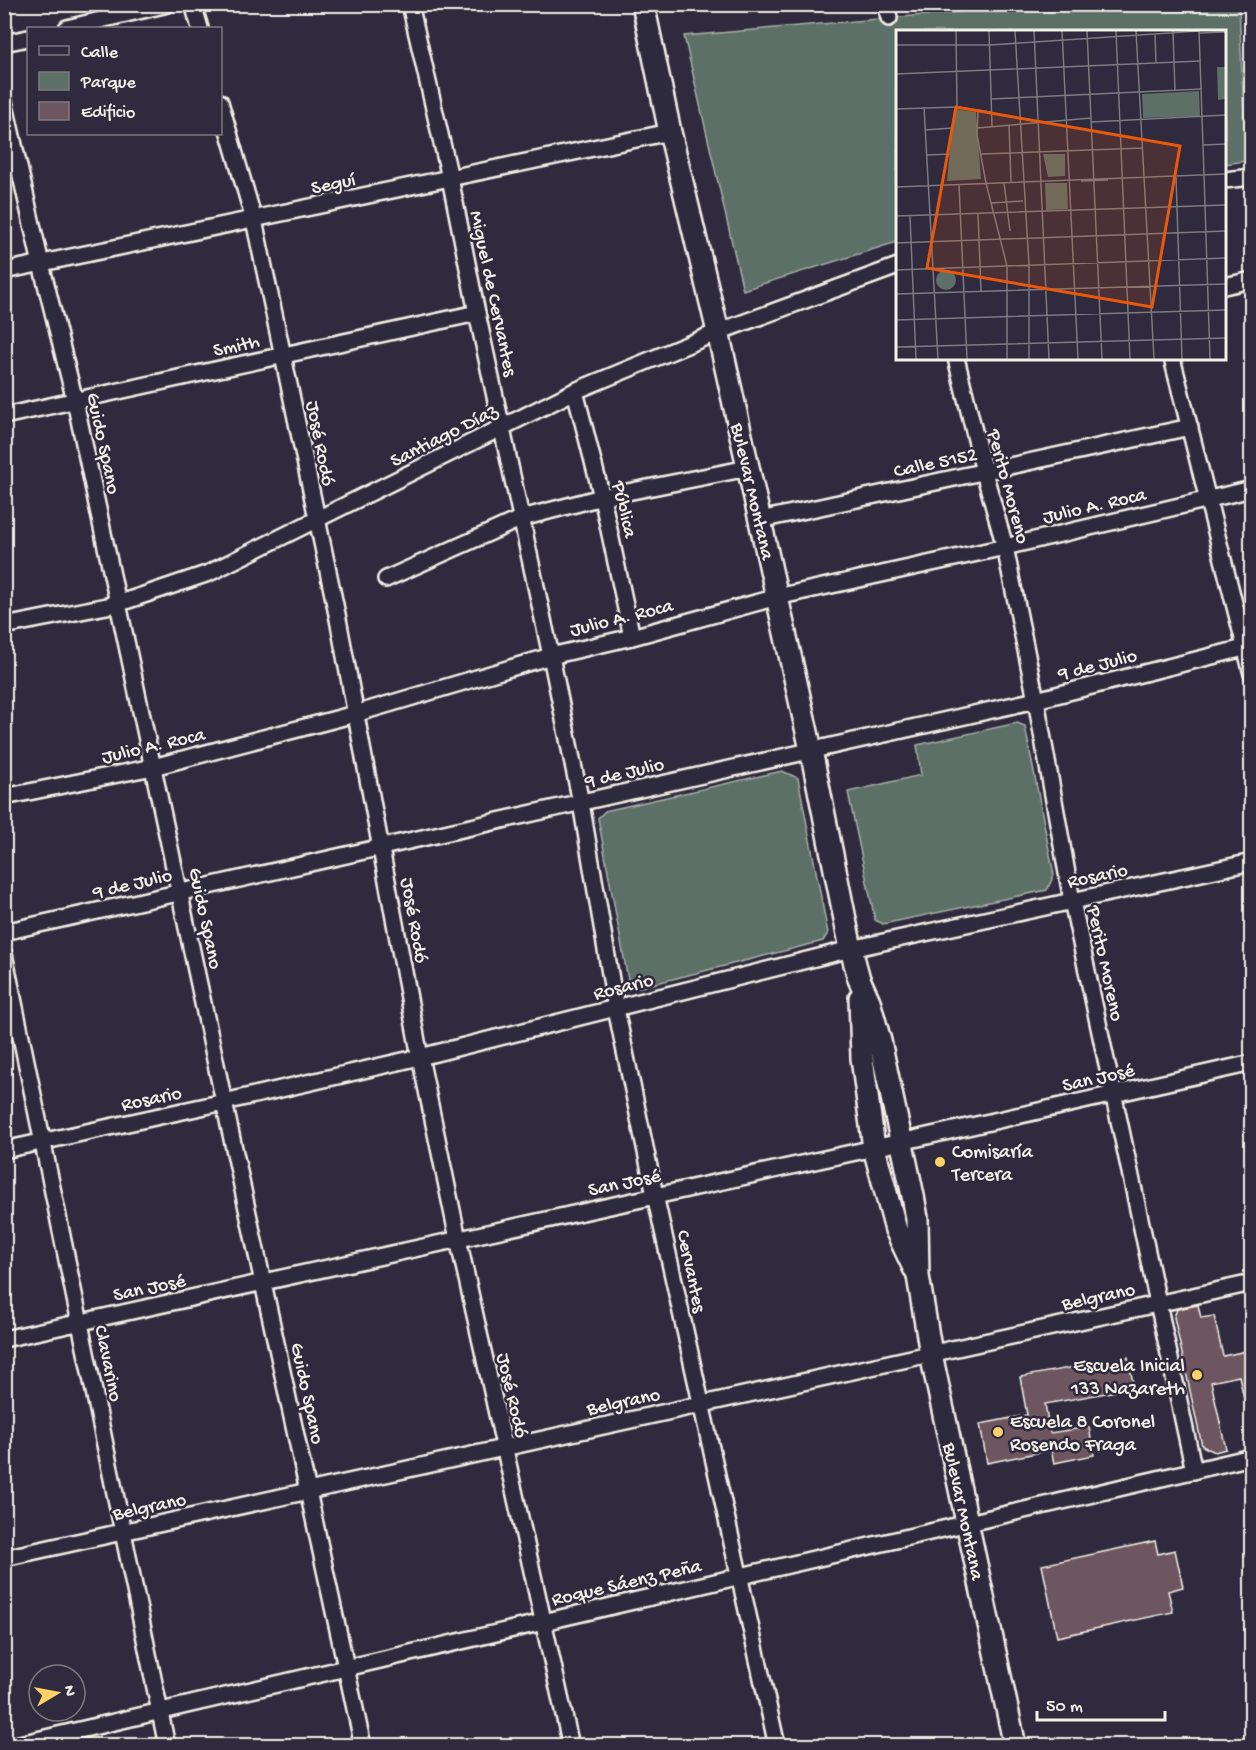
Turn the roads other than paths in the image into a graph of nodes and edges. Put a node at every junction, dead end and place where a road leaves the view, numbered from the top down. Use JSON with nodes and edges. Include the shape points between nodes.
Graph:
{"nodes":[{"id":1,"x":168,"y":4,"type":"edge"},
{"id":2,"x":193,"y":4,"type":"edge"},
{"id":3,"x":410,"y":4,"type":"edge"},
{"id":4,"x":643,"y":4,"type":"edge"},
{"id":5,"x":71,"y":27,"type":"edge"},
{"id":6,"x":200,"y":27,"type":"edge"},
{"id":7,"x":27,"y":38,"type":"edge"},
{"id":8,"x":4,"y":43,"type":"edge"},
{"id":9,"x":4,"y":101,"type":"edge"},
{"id":10,"x":222,"y":109,"type":"edge"},
{"id":11,"x":670,"y":132,"type":"junction"},
{"id":12,"x":1251,"y":177,"type":"edge"},
{"id":13,"x":450,"y":178,"type":"junction"},
{"id":14,"x":1226,"y":180,"type":"edge"},
{"id":15,"x":254,"y":220,"type":"junction"},
{"id":16,"x":41,"y":264,"type":"junction"},
{"id":17,"x":896,"y":266,"type":"edge"},
{"id":18,"x":4,"y":271,"type":"edge"},
{"id":19,"x":1251,"y":280,"type":"edge"},
{"id":20,"x":1226,"y":286,"type":"edge"},
{"id":21,"x":477,"y":313,"type":"junction"},
{"id":22,"x":718,"y":332,"type":"junction"},
{"id":23,"x":283,"y":356,"type":"junction"},
{"id":24,"x":956,"y":360,"type":"edge"},
{"id":25,"x":1173,"y":360,"type":"edge"},
{"id":26,"x":575,"y":391,"type":"junction"},
{"id":27,"x":75,"y":401,"type":"junction"},
{"id":28,"x":4,"y":416,"type":"edge"},
{"id":29,"x":501,"y":427,"type":"junction"},
{"id":30,"x":1190,"y":427,"type":"junction"},
{"id":31,"x":748,"y":468,"type":"junction"},
{"id":32,"x":984,"y":472,"type":"junction"},
{"id":33,"x":1251,"y":489,"type":"edge"},
{"id":34,"x":602,"y":497,"type":"junction"},
{"id":35,"x":1209,"y":499,"type":"junction"},
{"id":36,"x":522,"y":518,"type":"junction"},
{"id":37,"x":760,"y":520,"type":"junction"},
{"id":38,"x":316,"y":521,"type":"junction"},
{"id":39,"x":1005,"y":547,"type":"junction"},
{"id":40,"x":386,"y":579,"type":"dead end"},
{"id":41,"x":777,"y":597,"type":"junction"},
{"id":42,"x":117,"y":604,"type":"junction"},
{"id":43,"x":4,"y":626,"type":"edge"},
{"id":44,"x":632,"y":637,"type":"junction"},
{"id":45,"x":1248,"y":646,"type":"edge"},
{"id":46,"x":552,"y":656,"type":"junction"},
{"id":47,"x":1251,"y":674,"type":"edge"},
{"id":48,"x":1036,"y":700,"type":"junction"},
{"id":49,"x":355,"y":714,"type":"junction"},
{"id":50,"x":811,"y":750,"type":"junction"},
{"id":51,"x":153,"y":767,"type":"junction"},
{"id":52,"x":4,"y":797,"type":"edge"},
{"id":53,"x":581,"y":802,"type":"junction"},
{"id":54,"x":382,"y":847,"type":"junction"},
{"id":55,"x":1251,"y":862,"type":"edge"},
{"id":56,"x":180,"y":892,"type":"junction"},
{"id":57,"x":1072,"y":901,"type":"junction"},
{"id":58,"x":4,"y":932,"type":"edge"},
{"id":59,"x":851,"y":949,"type":"junction"},
{"id":60,"x":4,"y":954,"type":"edge"},
{"id":61,"x":859,"y":979,"type":"junction"},
{"id":62,"x":616,"y":1009,"type":"junction"},
{"id":63,"x":420,"y":1056,"type":"junction"},
{"id":64,"x":1251,"y":1063,"type":"edge"},
{"id":65,"x":1113,"y":1094,"type":"junction"},
{"id":66,"x":224,"y":1102,"type":"junction"},
{"id":67,"x":43,"y":1141,"type":"junction"},
{"id":68,"x":902,"y":1142,"type":"junction"},
{"id":69,"x":874,"y":1148,"type":"junction"},
{"id":70,"x":4,"y":1150,"type":"edge"},
{"id":71,"x":655,"y":1195,"type":"junction"},
{"id":72,"x":458,"y":1239,"type":"junction"},
{"id":73,"x":918,"y":1276,"type":"junction"},
{"id":74,"x":264,"y":1282,"type":"junction"},
{"id":75,"x":1251,"y":1283,"type":"edge"},
{"id":76,"x":1158,"y":1304,"type":"junction"},
{"id":77,"x":80,"y":1322,"type":"junction"},
{"id":78,"x":4,"y":1339,"type":"edge"},
{"id":79,"x":932,"y":1353,"type":"junction"},
{"id":80,"x":701,"y":1404,"type":"junction"},
{"id":81,"x":504,"y":1448,"type":"junction"},
{"id":82,"x":1251,"y":1457,"type":"edge"},
{"id":83,"x":1194,"y":1471,"type":"junction"},
{"id":84,"x":309,"y":1491,"type":"junction"},
{"id":85,"x":968,"y":1523,"type":"junction"},
{"id":86,"x":123,"y":1532,"type":"junction"},
{"id":87,"x":4,"y":1558,"type":"edge"},
{"id":88,"x":739,"y":1576,"type":"junction"},
{"id":89,"x":543,"y":1622,"type":"junction"},
{"id":90,"x":346,"y":1668,"type":"junction"},
{"id":91,"x":160,"y":1711,"type":"junction"},
{"id":92,"x":11,"y":1746,"type":"edge"},
{"id":93,"x":167,"y":1746,"type":"edge"},
{"id":94,"x":363,"y":1746,"type":"edge"},
{"id":95,"x":571,"y":1746,"type":"edge"},
{"id":96,"x":777,"y":1746,"type":"edge"},
{"id":97,"x":1015,"y":1746,"type":"edge"}],
"edges":[{"from":1,"to":5,"type":"street"},
{"from":2,"to":6,"type":"street"},
{"from":3,"to":13,"type":"street","name":"Miguel de Cervantes"},
{"from":4,"to":11,"type":"main road","name":"Bulevar Montana"},
{"from":7,"to":8,"type":"street"},
{"from":9,"to":16,"type":"street","name":"Guido Spano"},
{"from":10,"to":15,"type":"street","name":"José Rodó"},
{"from":11,"to":13,"type":"street","name":"Seguí"},
{"from":11,"to":22,"type":"main road","name":"Bulevar Montana"},
{"from":12,"to":14,"type":"street"},
{"from":13,"to":15,"type":"street","name":"Seguí"},
{"from":13,"to":21,"type":"street","name":"Miguel de Cervantes"},
{"from":15,"to":16,"type":"street","name":"Seguí"},
{"from":15,"to":23,"type":"street","name":"José Rodó"},
{"from":16,"to":18,"type":"street","name":"Seguí"},
{"from":16,"to":27,"type":"street","name":"Guido Spano"},
{"from":17,"to":22,"type":"street","name":"Santiago Díaz"},
{"from":19,"to":20,"type":"street"},
{"from":21,"to":23,"type":"street","name":"Smith"},
{"from":21,"to":29,"type":"street","name":"Miguel de Cervantes"},
{"from":22,"to":26,"type":"street","name":"Santiago Díaz"},
{"from":22,"to":31,"type":"main road","name":"Bulevar Montana"},
{"from":23,"to":27,"type":"street","name":"Smith"},
{"from":23,"to":38,"type":"street","name":"José Rodó"},
{"from":24,"to":32,"type":"street","name":"Perito Moreno"},
{"from":25,"to":30,"type":"street"},
{"from":26,"to":29,"type":"street","name":"Santiago Díaz"},
{"from":26,"to":34,"type":"street","name":"Pública"},
{"from":27,"to":28,"type":"street","name":"Smith"},
{"from":27,"to":42,"type":"street","name":"Guido Spano"},
{"from":29,"to":36,"type":"street","name":"Miguel de Cervantes"},
{"from":29,"to":38,"type":"street","name":"Santiago Díaz"},
{"from":30,"to":32,"type":"street","name":"Calle 5152"},
{"from":30,"to":35,"type":"street"},
{"from":31,"to":34,"type":"street"},
{"from":31,"to":37,"type":"main road","name":"Bulevar Montana"},
{"from":32,"to":37,"type":"street","name":"Calle 5152"},
{"from":32,"to":39,"type":"street","name":"Perito Moreno"},
{"from":33,"to":35,"type":"street","name":"Julio A. Roca"},
{"from":34,"to":36,"type":"street"},
{"from":34,"to":44,"type":"street","name":"Pública"},
{"from":35,"to":39,"type":"street","name":"Julio A. Roca"},
{"from":35,"to":45,"type":"street"},
{"from":36,"to":40,"type":"street"},
{"from":36,"to":46,"type":"street","name":"Miguel de Cervantes"},
{"from":37,"to":41,"type":"main road","name":"Bulevar Montana"},
{"from":38,"to":42,"type":"street","name":"Santiago Díaz","via":[[209,573]]},
{"from":38,"to":49,"type":"street","name":"José Rodó"},
{"from":39,"to":41,"type":"street","name":"Julio A. Roca"},
{"from":39,"to":48,"type":"street","name":"Perito Moreno"},
{"from":41,"to":44,"type":"street","name":"Julio A. Roca"},
{"from":41,"to":50,"type":"main road","name":"Bulevar Montana"},
{"from":42,"to":43,"type":"street","name":"Santiago Díaz"},
{"from":42,"to":51,"type":"street","name":"Guido Spano"},
{"from":44,"to":46,"type":"street","name":"Julio A. Roca"},
{"from":45,"to":47,"type":"street"},
{"from":45,"to":48,"type":"street","name":"9 de Julio"},
{"from":46,"to":49,"type":"street","name":"Julio A. Roca"},
{"from":46,"to":53,"type":"street","name":"Miguel de Cervantes"},
{"from":48,"to":50,"type":"street","name":"9 de Julio"},
{"from":48,"to":57,"type":"street","name":"Perito Moreno"},
{"from":49,"to":51,"type":"street","name":"Julio A. Roca"},
{"from":49,"to":54,"type":"street","name":"José Rodó"},
{"from":50,"to":53,"type":"street","name":"9 de Julio"},
{"from":50,"to":59,"type":"main road","name":"Bulevar Montana"},
{"from":51,"to":52,"type":"street","name":"Julio A. Roca"},
{"from":51,"to":56,"type":"street","name":"Guido Spano"},
{"from":53,"to":54,"type":"street","name":"9 de Julio"},
{"from":53,"to":62,"type":"street","name":"Cervantes"},
{"from":54,"to":56,"type":"street","name":"9 de Julio"},
{"from":54,"to":63,"type":"street","name":"José Rodó"},
{"from":55,"to":57,"type":"street","name":"Rosario"},
{"from":56,"to":58,"type":"street","name":"9 de Julio"},
{"from":56,"to":66,"type":"street","name":"Guido Spano"},
{"from":57,"to":59,"type":"street","name":"Rosario"},
{"from":57,"to":65,"type":"street","name":"Perito Moreno"},
{"from":59,"to":61,"type":"main road","name":"Bulevar Montana"},
{"from":59,"to":62,"type":"street","name":"Rosario"},
{"from":60,"to":67,"type":"street","name":"Clavarino"},
{"from":61,"to":68,"type":"main road","name":"Bulevar Montana","via":[[880,1041]]},
{"from":61,"to":69,"type":"main road","name":"Bulevar Montana","via":[[862,1058]]},
{"from":62,"to":63,"type":"street","name":"Rosario"},
{"from":62,"to":71,"type":"street","name":"Cervantes"},
{"from":63,"to":66,"type":"street","name":"Rosario"},
{"from":63,"to":72,"type":"street","name":"José Rodó"},
{"from":64,"to":65,"type":"street","name":"San José"},
{"from":65,"to":68,"type":"street","name":"San José"},
{"from":65,"to":76,"type":"street","name":"Perito Moreno"},
{"from":66,"to":67,"type":"street","name":"Rosario"},
{"from":66,"to":74,"type":"street","name":"Guido Spano"},
{"from":67,"to":70,"type":"street","name":"Rosario"},
{"from":67,"to":77,"type":"street","name":"Clavarino"},
{"from":68,"to":69,"type":"street","name":"San José"},
{"from":68,"to":73,"type":"main road","name":"Bulevar Montana","via":[[917,1218]]},
{"from":69,"to":71,"type":"street","name":"San José"},
{"from":69,"to":73,"type":"main road","name":"Bulevar Montana","via":[[896,1230]]},
{"from":71,"to":72,"type":"street","name":"San José"},
{"from":71,"to":80,"type":"street","name":"Cervantes"},
{"from":72,"to":74,"type":"street","name":"San José"},
{"from":72,"to":81,"type":"street","name":"José Rodó"},
{"from":73,"to":79,"type":"main road","name":"Bulevar Montana"},
{"from":74,"to":77,"type":"street","name":"San José"},
{"from":74,"to":84,"type":"street","name":"Guido Spano"},
{"from":75,"to":76,"type":"street","name":"Belgrano"},
{"from":76,"to":79,"type":"street","name":"Belgrano"},
{"from":76,"to":83,"type":"street","name":"Perito Moreno"},
{"from":77,"to":78,"type":"street","name":"San José"},
{"from":77,"to":86,"type":"street","name":"Clavarino"},
{"from":79,"to":80,"type":"street","name":"Belgrano"},
{"from":79,"to":85,"type":"main road","name":"Bulevar Montana"},
{"from":80,"to":81,"type":"street","name":"Belgrano"},
{"from":80,"to":88,"type":"street","name":"Cervantes"},
{"from":81,"to":84,"type":"street","name":"Belgrano"},
{"from":81,"to":89,"type":"street","name":"José Rodó"},
{"from":82,"to":83,"type":"street","name":"Roque Sáenz Peña"},
{"from":83,"to":85,"type":"street","name":"Roque Sáenz Peña"},
{"from":84,"to":86,"type":"street","name":"Belgrano"},
{"from":84,"to":90,"type":"street","name":"Guido Spano"},
{"from":85,"to":88,"type":"street","name":"Roque Sáenz Peña"},
{"from":85,"to":97,"type":"main road","name":"Bulevar Montana"},
{"from":86,"to":87,"type":"street","name":"Belgrano"},
{"from":86,"to":91,"type":"street","name":"Clavarino"},
{"from":88,"to":89,"type":"street","name":"Roque Sáenz Peña"},
{"from":88,"to":96,"type":"street","name":"Cervantes"},
{"from":89,"to":90,"type":"street","name":"Roque Sáenz Peña"},
{"from":89,"to":95,"type":"street","name":"José Rodó"},
{"from":90,"to":91,"type":"street","name":"Roque Sáenz Peña"},
{"from":90,"to":94,"type":"street","name":"Guido Spano"},
{"from":91,"to":92,"type":"street","name":"Roque Sáenz Peña"},
{"from":91,"to":93,"type":"street","name":"Clavarino"}]}
